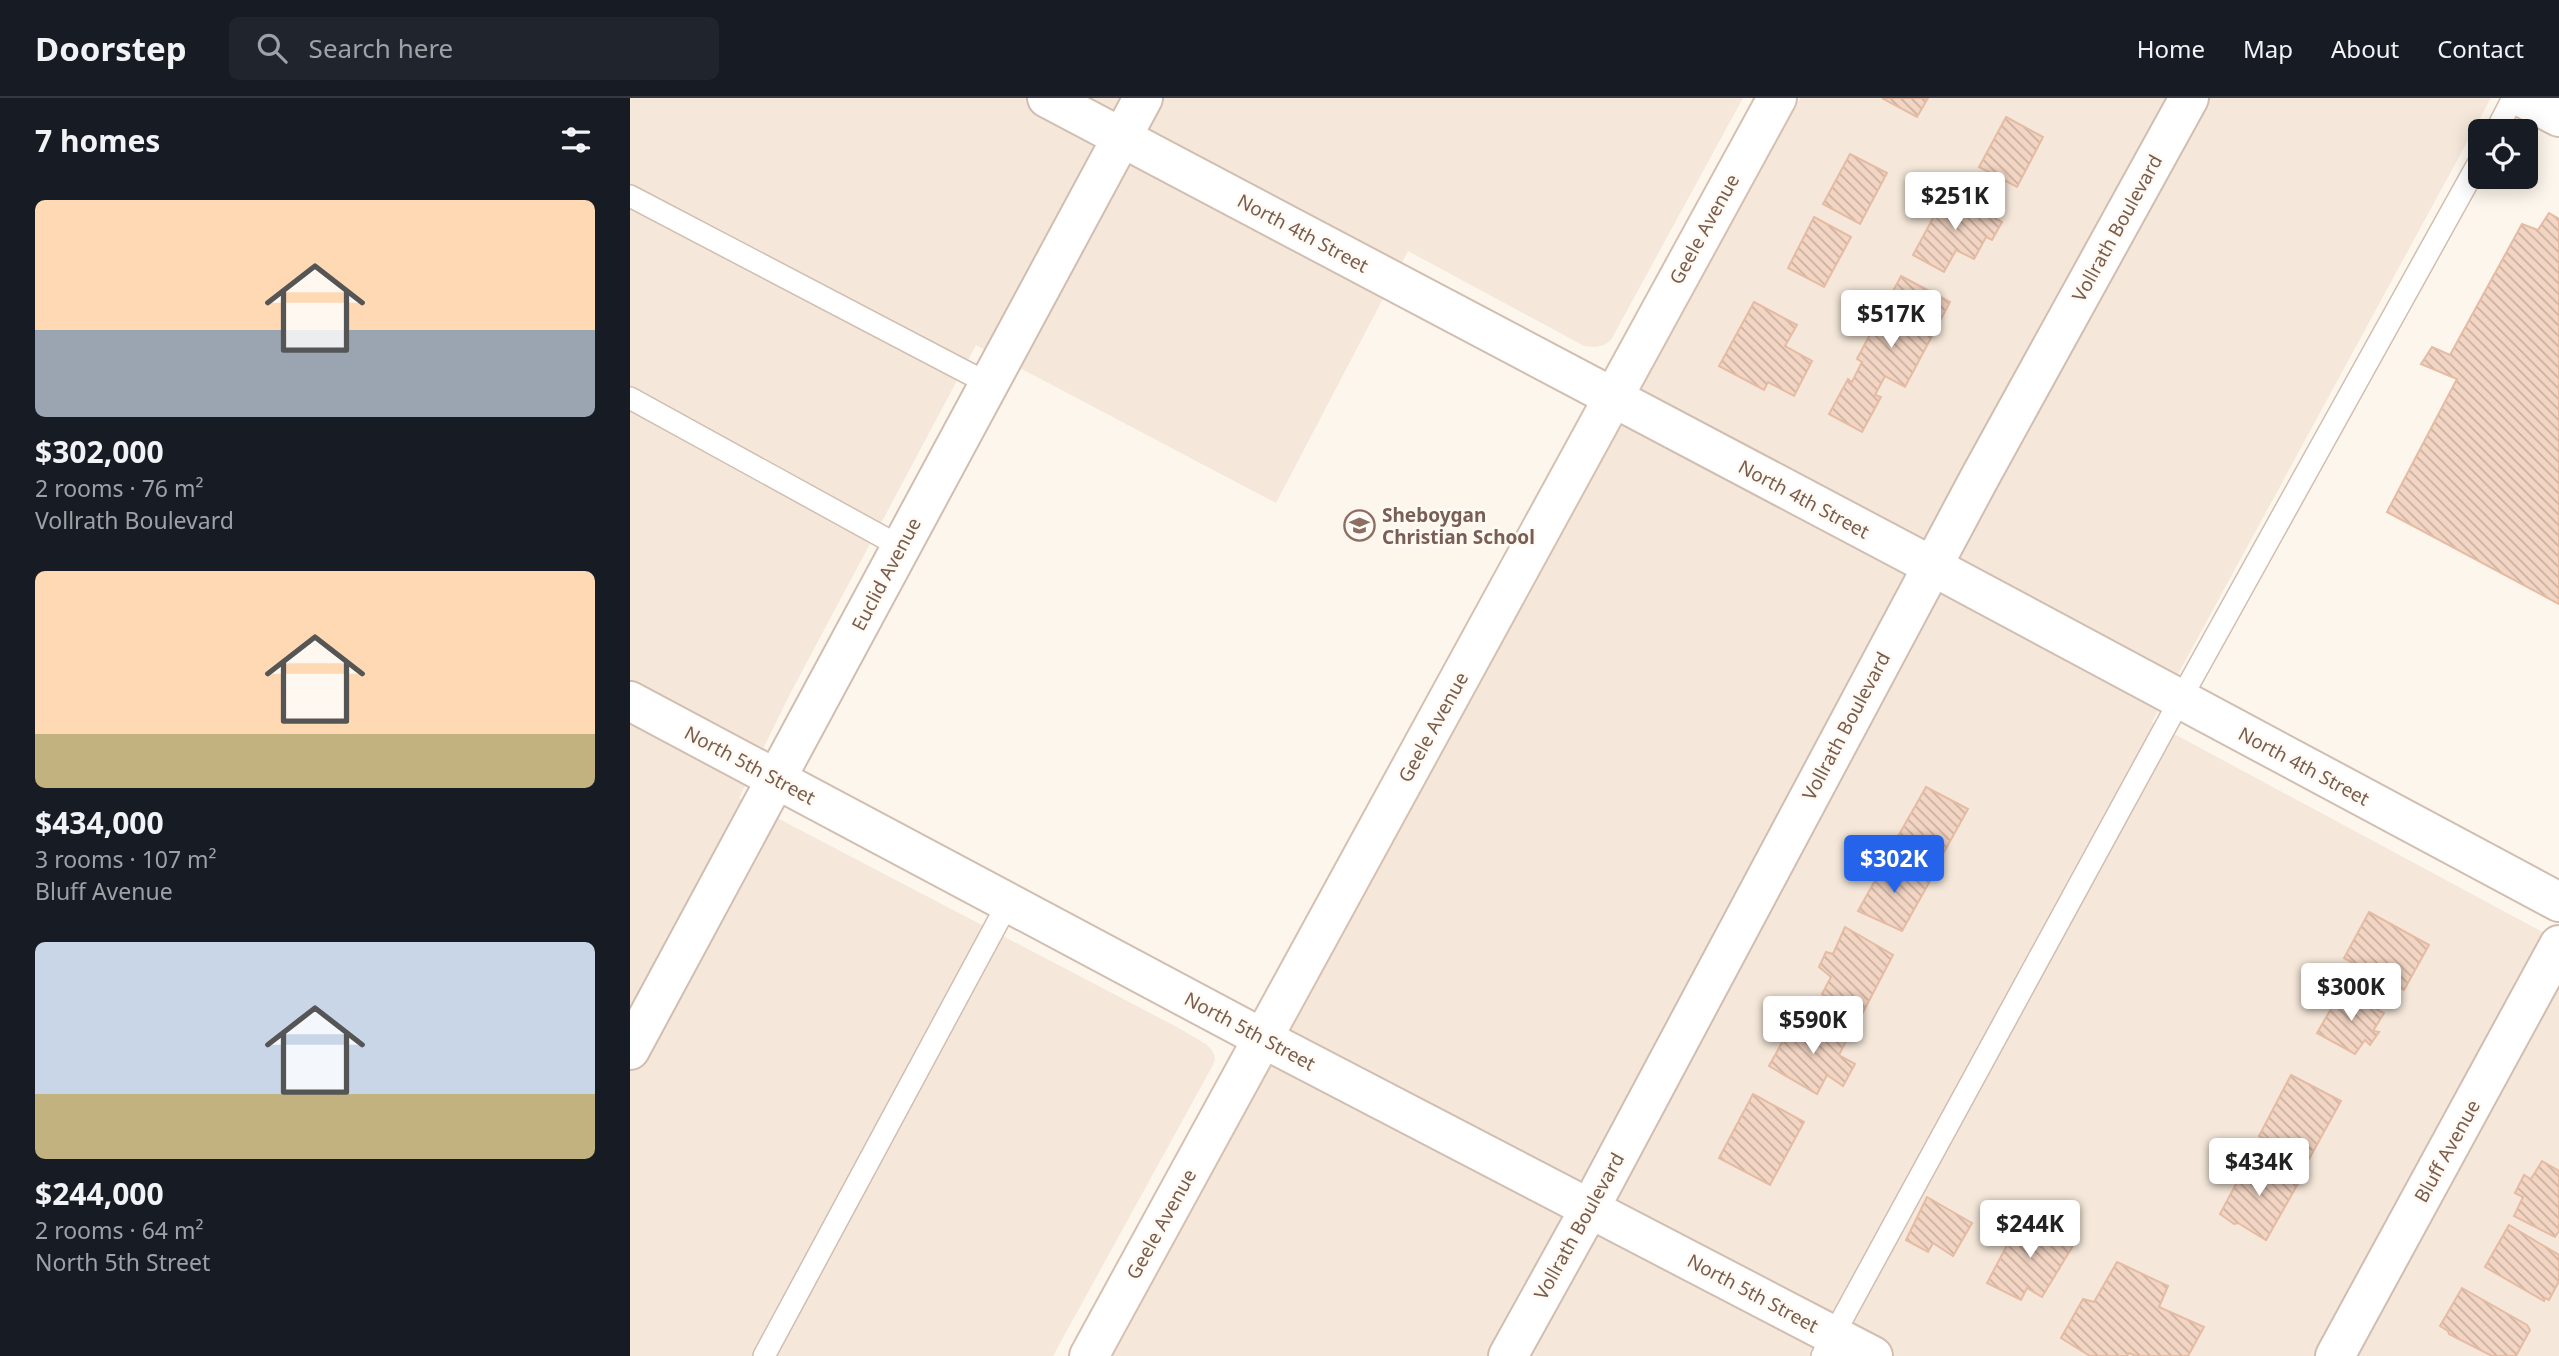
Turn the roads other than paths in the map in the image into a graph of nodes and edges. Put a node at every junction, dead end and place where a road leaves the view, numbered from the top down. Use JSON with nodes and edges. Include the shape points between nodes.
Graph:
{"nodes":[{"id":1,"x":1047,"y":98,"type":"edge"},
{"id":2,"x":1143,"y":98,"type":"edge"},
{"id":3,"x":1777,"y":98,"type":"edge"},
{"id":4,"x":2189,"y":98,"type":"edge"},
{"id":5,"x":2513,"y":98,"type":"edge"},
{"id":6,"x":2523,"y":98,"type":"edge"},
{"id":7,"x":2559,"y":117,"type":"edge"},
{"id":8,"x":2502,"y":119,"type":"edge"},
{"id":9,"x":1122,"y":138,"type":"junction"},
{"id":10,"x":2468,"y":182,"type":"edge"},
{"id":11,"x":630,"y":196,"type":"edge"},
{"id":12,"x":989,"y":384,"type":"junction"},
{"id":13,"x":1611,"y":397,"type":"junction"},
{"id":14,"x":630,"y":398,"type":"edge"},
{"id":15,"x":901,"y":547,"type":"junction"},
{"id":16,"x":1932,"y":566,"type":"junction"},
{"id":17,"x":2180,"y":700,"type":"junction"},
{"id":18,"x":630,"y":701,"type":"edge"},
{"id":19,"x":776,"y":779,"type":"junction"},
{"id":20,"x":2559,"y":902,"type":"edge"},
{"id":21,"x":1009,"y":903,"type":"junction"},
{"id":22,"x":2559,"y":945,"type":"edge"},
{"id":23,"x":634,"y":1032,"type":"edge"},
{"id":24,"x":1262,"y":1038,"type":"junction"},
{"id":25,"x":1590,"y":1208,"type":"junction"},
{"id":26,"x":1828,"y":1346,"type":"edge"},
{"id":27,"x":764,"y":1356,"type":"edge"},
{"id":28,"x":1089,"y":1356,"type":"edge"},
{"id":29,"x":1507,"y":1356,"type":"edge"},
{"id":30,"x":1873,"y":1356,"type":"edge"},
{"id":31,"x":2335,"y":1356,"type":"edge"}],
"edges":[{"from":1,"to":9,"type":"street","name":"North 4th Street"},
{"from":2,"to":9,"type":"street","name":"Euclid Avenue"},
{"from":3,"to":13,"type":"street","name":"Geele Avenue"},
{"from":4,"to":16,"type":"street","name":"Vollrath Boulevard"},
{"from":5,"to":8,"type":"lane"},
{"from":6,"to":7,"type":"street"},
{"from":9,"to":12,"type":"street","name":"Euclid Avenue"},
{"from":9,"to":13,"type":"street","name":"North 4th Street"},
{"from":10,"to":17,"type":"lane"},
{"from":11,"to":12,"type":"lane"},
{"from":12,"to":15,"type":"street","name":"Euclid Avenue"},
{"from":13,"to":16,"type":"street","name":"North 4th Street"},
{"from":13,"to":24,"type":"street","name":"Geele Avenue"},
{"from":14,"to":15,"type":"lane"},
{"from":15,"to":19,"type":"street","name":"Euclid Avenue"},
{"from":16,"to":17,"type":"street","name":"North 4th Street"},
{"from":16,"to":25,"type":"street","name":"Vollrath Boulevard"},
{"from":17,"to":20,"type":"street","name":"North 4th Street"},
{"from":17,"to":26,"type":"lane"},
{"from":18,"to":19,"type":"street","name":"North 5th Street"},
{"from":19,"to":21,"type":"street","name":"North 5th Street"},
{"from":19,"to":23,"type":"street","name":"Euclid Avenue"},
{"from":21,"to":24,"type":"street","name":"North 5th Street"},
{"from":21,"to":27,"type":"lane"},
{"from":22,"to":31,"type":"street","name":"Bluff Avenue"},
{"from":24,"to":25,"type":"street","name":"North 5th Street"},
{"from":24,"to":28,"type":"street","name":"Geele Avenue"},
{"from":25,"to":26,"type":"street","name":"North 5th Street"},
{"from":25,"to":29,"type":"street","name":"Vollrath Boulevard"},
{"from":26,"to":30,"type":"street","name":"North 5th Street"}]}
